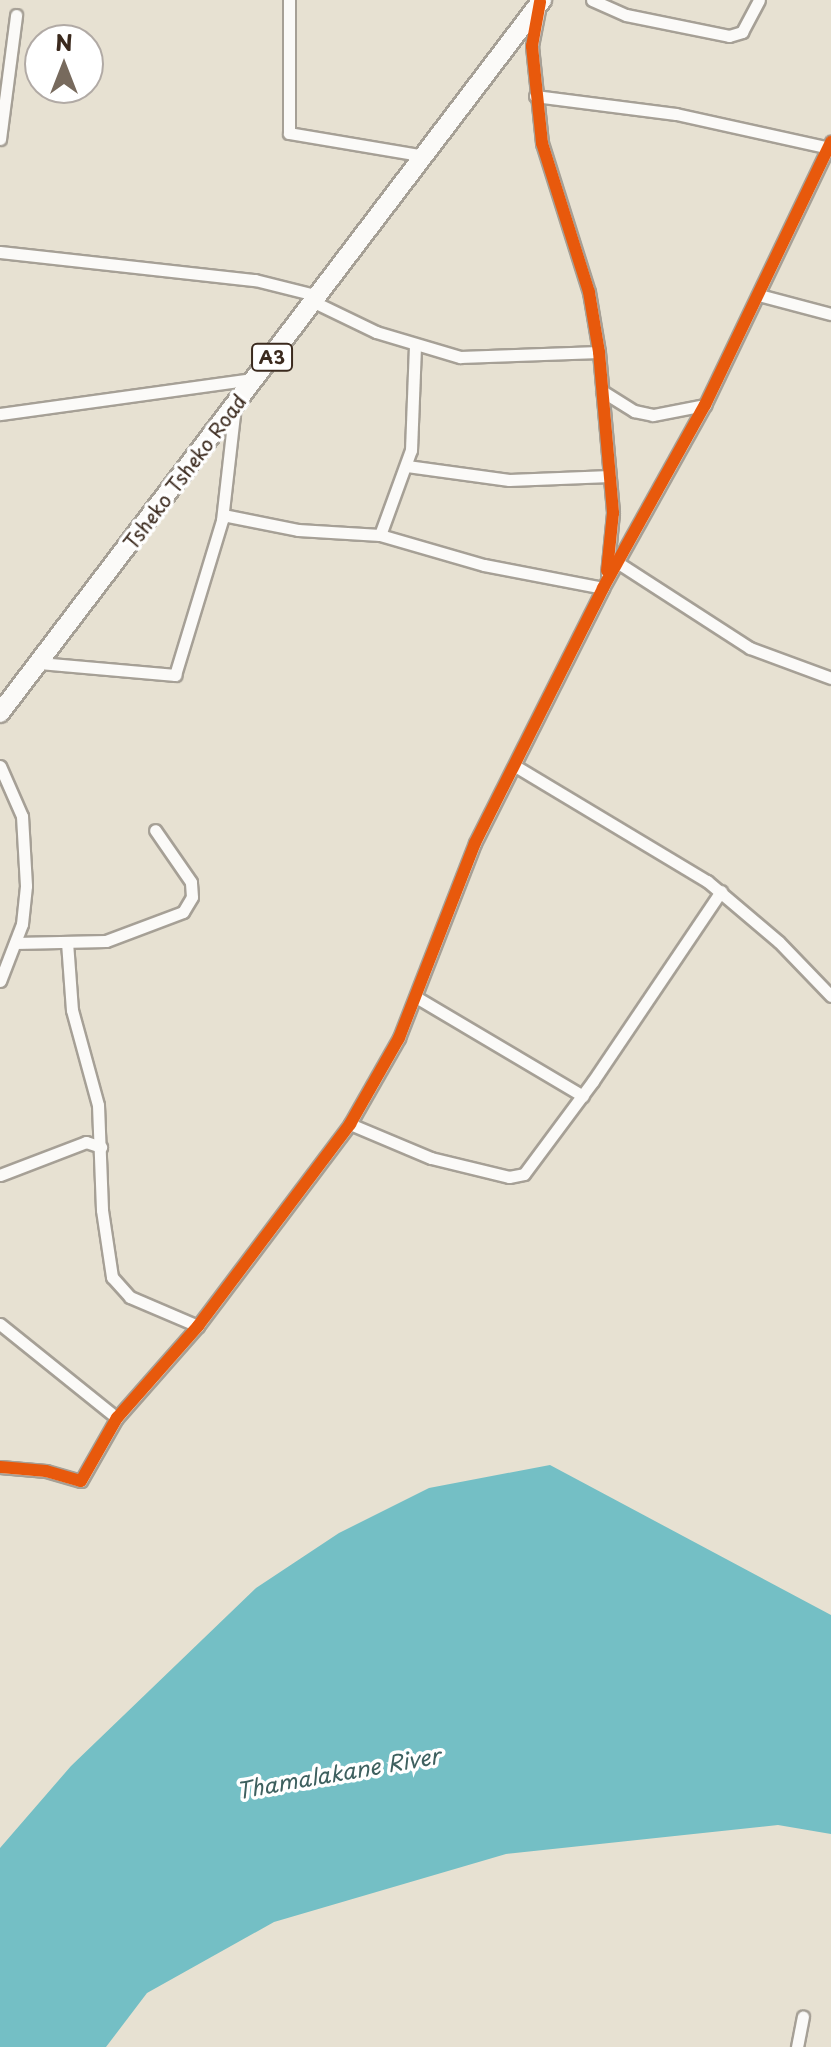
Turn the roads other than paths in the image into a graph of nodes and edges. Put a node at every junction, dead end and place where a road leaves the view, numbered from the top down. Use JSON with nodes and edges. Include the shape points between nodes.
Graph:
{"nodes":[{"id":1,"x":289,"y":0,"type":"edge"},
{"id":2,"x":592,"y":0,"type":"edge"},
{"id":3,"x":759,"y":0,"type":"edge"},
{"id":4,"x":541,"y":1,"type":"edge"},
{"id":5,"x":16,"y":15,"type":"dead end"},
{"id":6,"x":535,"y":96,"type":"junction"},
{"id":7,"x":0,"y":139,"type":"edge"},
{"id":8,"x":830,"y":145,"type":"edge"},
{"id":9,"x":425,"y":156,"type":"junction"},
{"id":10,"x":0,"y":252,"type":"edge"},
{"id":11,"x":759,"y":295,"type":"junction"},
{"id":12,"x":316,"y":299,"type":"junction"},
{"id":13,"x":831,"y":314,"type":"edge"},
{"id":14,"x":415,"y":346,"type":"junction"},
{"id":15,"x":599,"y":352,"type":"junction"},
{"id":16,"x":255,"y":379,"type":"junction"},
{"id":17,"x":602,"y":391,"type":"junction"},
{"id":18,"x":235,"y":405,"type":"junction"},
{"id":19,"x":705,"y":405,"type":"junction"},
{"id":20,"x":0,"y":414,"type":"edge"},
{"id":21,"x":407,"y":466,"type":"junction"},
{"id":22,"x":610,"y":476,"type":"junction"},
{"id":23,"x":223,"y":515,"type":"junction"},
{"id":24,"x":380,"y":535,"type":"junction"},
{"id":25,"x":617,"y":562,"type":"junction"},
{"id":26,"x":604,"y":586,"type":"junction"},
{"id":27,"x":39,"y":663,"type":"junction"},
{"id":28,"x":831,"y":678,"type":"edge"},
{"id":29,"x":0,"y":713,"type":"edge"},
{"id":30,"x":0,"y":766,"type":"edge"},
{"id":31,"x":517,"y":767,"type":"junction"},
{"id":32,"x":155,"y":830,"type":"dead end"},
{"id":33,"x":721,"y":891,"type":"junction"},
{"id":34,"x":67,"y":942,"type":"junction"},
{"id":35,"x":15,"y":943,"type":"junction"},
{"id":36,"x":0,"y":981,"type":"edge"},
{"id":37,"x":831,"y":996,"type":"edge"},
{"id":38,"x":416,"y":997,"type":"junction"},
{"id":39,"x":583,"y":1096,"type":"junction"},
{"id":40,"x":350,"y":1124,"type":"junction"},
{"id":41,"x":101,"y":1147,"type":"junction"},
{"id":42,"x":0,"y":1175,"type":"edge"},
{"id":43,"x":0,"y":1324,"type":"edge"},
{"id":44,"x":198,"y":1326,"type":"junction"},
{"id":45,"x":117,"y":1418,"type":"junction"},
{"id":46,"x":0,"y":1467,"type":"edge"},
{"id":47,"x":803,"y":2017,"type":"dead end"},
{"id":48,"x":797,"y":2047,"type":"edge"}],
"edges":[{"from":1,"to":9,"type":"street","via":[[289,133]]},
{"from":2,"to":3,"type":"street","via":[[626,15],[729,36],[742,32]]},
{"from":4,"to":6,"type":"street","via":[[532,46]]},
{"from":4,"to":9,"type":"highway","name":"Tsheko Tsheko Road","number":"A3"},
{"from":5,"to":7,"type":"street"},
{"from":6,"to":8,"type":"street","via":[[676,114]]},
{"from":6,"to":15,"type":"street","via":[[549,176],[589,292]]},
{"from":8,"to":11,"type":"street"},
{"from":9,"to":12,"type":"highway","name":"Tsheko Tsheko Road","number":"A3"},
{"from":10,"to":12,"type":"street","via":[[255,280]]},
{"from":11,"to":13,"type":"street"},
{"from":11,"to":19,"type":"street"},
{"from":12,"to":14,"type":"street"},
{"from":12,"to":16,"type":"highway","name":"Tsheko Tsheko Road","number":"A3"},
{"from":14,"to":15,"type":"street","via":[[481,359]]},
{"from":14,"to":21,"type":"street"},
{"from":15,"to":17,"type":"street"},
{"from":16,"to":18,"type":"highway","name":"Tsheko Tsheko Road","number":"A3"},
{"from":16,"to":20,"type":"street"},
{"from":17,"to":19,"type":"street","via":[[634,411],[653,415]]},
{"from":17,"to":22,"type":"street"},
{"from":18,"to":23,"type":"street"},
{"from":18,"to":27,"type":"highway","name":"Tsheko Tsheko Road","number":"A3"},
{"from":19,"to":25,"type":"street"},
{"from":21,"to":22,"type":"street","via":[[509,480]]},
{"from":21,"to":24,"type":"street"},
{"from":22,"to":26,"type":"street","via":[[612,537]]},
{"from":23,"to":24,"type":"street","via":[[298,530]]},
{"from":23,"to":27,"type":"street","via":[[199,608],[172,678]]},
{"from":24,"to":26,"type":"street","via":[[484,565]]},
{"from":25,"to":26,"type":"street"},
{"from":25,"to":28,"type":"street","via":[[750,648]]},
{"from":26,"to":31,"type":"street"},
{"from":27,"to":29,"type":"highway","name":"Tsheko Tsheko Road","number":"A3"},
{"from":30,"to":35,"type":"street","via":[[16,799],[25,841],[24,906]]},
{"from":31,"to":33,"type":"street"},
{"from":31,"to":38,"type":"street","via":[[475,843]]},
{"from":32,"to":34,"type":"street","via":[[191,882],[188,904],[164,922],[106,941]]},
{"from":33,"to":37,"type":"street"},
{"from":33,"to":39,"type":"street"},
{"from":34,"to":35,"type":"street"},
{"from":34,"to":41,"type":"street","via":[[72,1010],[98,1105]]},
{"from":35,"to":36,"type":"street"},
{"from":38,"to":39,"type":"street"},
{"from":38,"to":40,"type":"street","via":[[380,1075]]},
{"from":39,"to":40,"type":"street","via":[[529,1169],[517,1177],[431,1158]]},
{"from":40,"to":44,"type":"street"},
{"from":41,"to":42,"type":"street","via":[[86,1142]]},
{"from":41,"to":44,"type":"street","via":[[102,1210],[117,1288]]},
{"from":43,"to":45,"type":"street"},
{"from":44,"to":45,"type":"street"},
{"from":45,"to":46,"type":"street","via":[[78,1484],[46,1471]]},
{"from":47,"to":48,"type":"street"}]}
